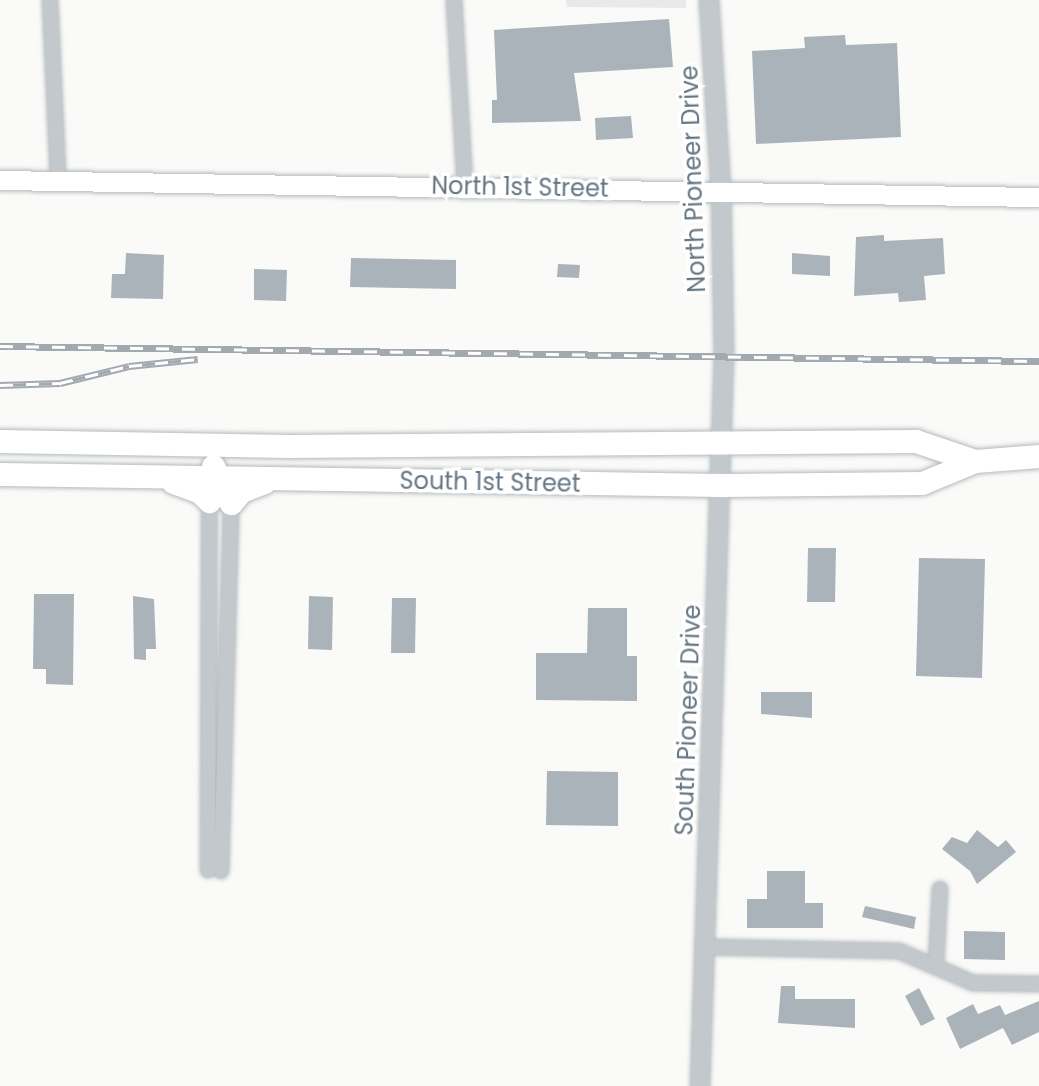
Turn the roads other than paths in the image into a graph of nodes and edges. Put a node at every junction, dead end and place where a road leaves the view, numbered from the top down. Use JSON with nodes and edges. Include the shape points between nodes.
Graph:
{"nodes":[{"id":1,"x":50,"y":0,"type":"edge"},
{"id":2,"x":454,"y":0,"type":"edge"},
{"id":3,"x":709,"y":0,"type":"edge"},
{"id":4,"x":58,"y":179,"type":"junction"},
{"id":5,"x":0,"y":180,"type":"edge"},
{"id":6,"x":465,"y":187,"type":"junction"},
{"id":7,"x":721,"y":191,"type":"junction"},
{"id":8,"x":1039,"y":197,"type":"edge"},
{"id":9,"x":724,"y":356,"type":"joint"},
{"id":10,"x":0,"y":441,"type":"edge"},
{"id":11,"x":190,"y":445,"type":"junction"},
{"id":12,"x":722,"y":445,"type":"junction"},
{"id":13,"x":257,"y":446,"type":"junction"},
{"id":14,"x":1039,"y":456,"type":"edge"},
{"id":15,"x":975,"y":461,"type":"junction"},
{"id":16,"x":0,"y":474,"type":"edge"},
{"id":17,"x":149,"y":476,"type":"junction"},
{"id":18,"x":217,"y":476,"type":"junction"},
{"id":19,"x":277,"y":478,"type":"junction"},
{"id":20,"x":721,"y":485,"type":"junction"},
{"id":21,"x":220,"y":502,"type":"junction"},
{"id":22,"x":940,"y":889,"type":"dead end"},
{"id":23,"x":707,"y":947,"type":"junction"},
{"id":24,"x":936,"y":965,"type":"junction"},
{"id":25,"x":1039,"y":984,"type":"edge"},
{"id":26,"x":700,"y":1086,"type":"edge"}],
"edges":[{"from":1,"to":4,"type":"street"},
{"from":2,"to":6,"type":"street"},
{"from":3,"to":7,"type":"street","name":"North Pioneer Drive"},
{"from":4,"to":5,"type":"main road","name":"North 1st Street"},
{"from":4,"to":6,"type":"main road","name":"North 1st Street"},
{"from":6,"to":7,"type":"main road","name":"North 1st Street"},
{"from":7,"to":8,"type":"main road","name":"North 1st Street"},
{"from":7,"to":9,"type":"street","name":"North Pioneer Drive"},
{"from":9,"to":12,"type":"street","name":"South Pioneer Drive"},
{"from":10,"to":11,"type":"main road","name":"South 1st Street"},
{"from":11,"to":13,"type":"main road","name":"South 1st Street"},
{"from":11,"to":18,"type":"main road"},
{"from":12,"to":13,"type":"main road","name":"South 1st Street"},
{"from":12,"to":15,"type":"main road","name":"South 1st Street","via":[[916,441]]},
{"from":12,"to":20,"type":"street","name":"South Pioneer Drive"},
{"from":13,"to":18,"type":"main road","via":[[236,455]]},
{"from":14,"to":15,"type":"main road","name":"South 1st Street"},
{"from":15,"to":20,"type":"main road","name":"South 1st Street","via":[[922,483]]},
{"from":16,"to":17,"type":"main road","name":"South 1st Street"},
{"from":17,"to":18,"type":"main road","name":"South 1st Street"},
{"from":17,"to":21,"type":"main road","via":[[187,486]]},
{"from":18,"to":19,"type":"main road","name":"South 1st Street"},
{"from":18,"to":21,"type":"main road"},
{"from":19,"to":20,"type":"main road","name":"South 1st Street"},
{"from":19,"to":21,"type":"main road"},
{"from":20,"to":23,"type":"street","name":"South Pioneer Drive"},
{"from":21,"to":21,"type":"street","via":[[215,870]]},
{"from":22,"to":24,"type":"street"},
{"from":23,"to":24,"type":"street","via":[[900,951]]},
{"from":23,"to":26,"type":"street","name":"South Pioneer Drive"},
{"from":24,"to":25,"type":"street","via":[[954,978],[973,982]]}]}
